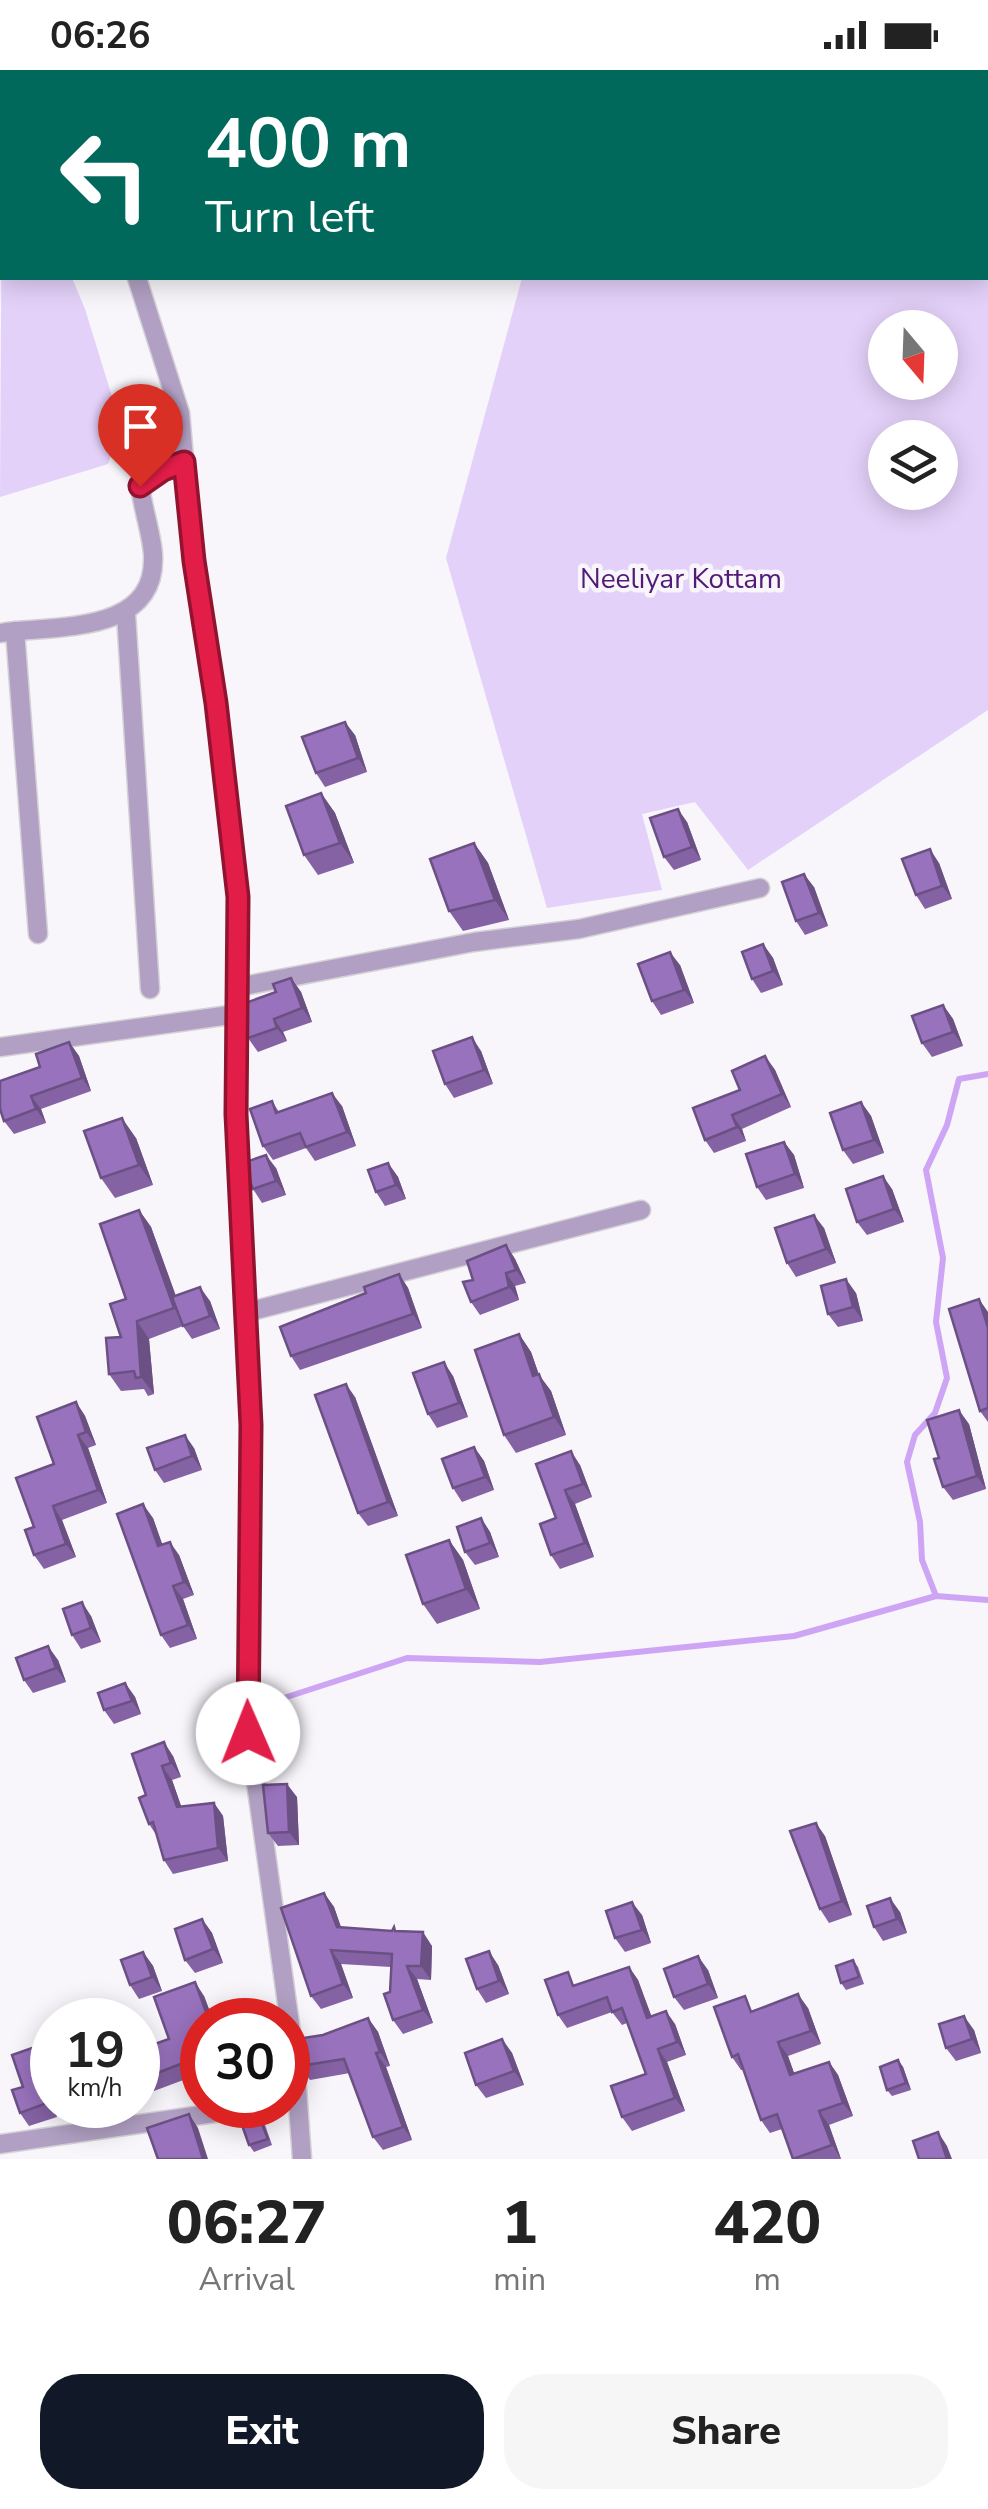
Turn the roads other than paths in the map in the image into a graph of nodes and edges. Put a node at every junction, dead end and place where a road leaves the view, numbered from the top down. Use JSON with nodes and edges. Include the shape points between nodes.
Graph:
{"nodes":[{"id":1,"x":138,"y":280,"type":"edge"},
{"id":2,"x":184,"y":462,"type":"junction"},
{"id":3,"x":126,"y":614,"type":"junction"},
{"id":4,"x":8,"y":632,"type":"edge"},
{"id":5,"x":760,"y":888,"type":"dead end"},
{"id":6,"x":38,"y":934,"type":"dead end"},
{"id":7,"x":238,"y":987,"type":"junction"},
{"id":8,"x":150,"y":989,"type":"dead end"},
{"id":9,"x":238,"y":1014,"type":"junction"},
{"id":10,"x":0,"y":1047,"type":"edge"},
{"id":11,"x":640,"y":1210,"type":"dead end"},
{"id":12,"x":244,"y":1313,"type":"junction"},
{"id":13,"x":280,"y":1998,"type":"edge"},
{"id":14,"x":180,"y":2118,"type":"edge"},
{"id":15,"x":297,"y":2128,"type":"edge"},
{"id":16,"x":0,"y":2144,"type":"edge"},
{"id":17,"x":302,"y":2159,"type":"edge"}],
"edges":[{"from":1,"to":2,"type":"street","via":[[180,413]]},
{"from":2,"to":3,"type":"street","via":[[140,486],[152,573]]},
{"from":2,"to":7,"type":"street","via":[[238,897]]},
{"from":3,"to":4,"type":"street"},
{"from":3,"to":8,"type":"street"},
{"from":4,"to":6,"type":"street"},
{"from":5,"to":7,"type":"street","via":[[579,929]]},
{"from":7,"to":9,"type":"street"},
{"from":9,"to":10,"type":"street"},
{"from":9,"to":12,"type":"street"},
{"from":11,"to":12,"type":"street"},
{"from":12,"to":13,"type":"street","via":[[251,1425],[248,1733]]},
{"from":14,"to":16,"type":"street"},
{"from":15,"to":17,"type":"street"}]}
